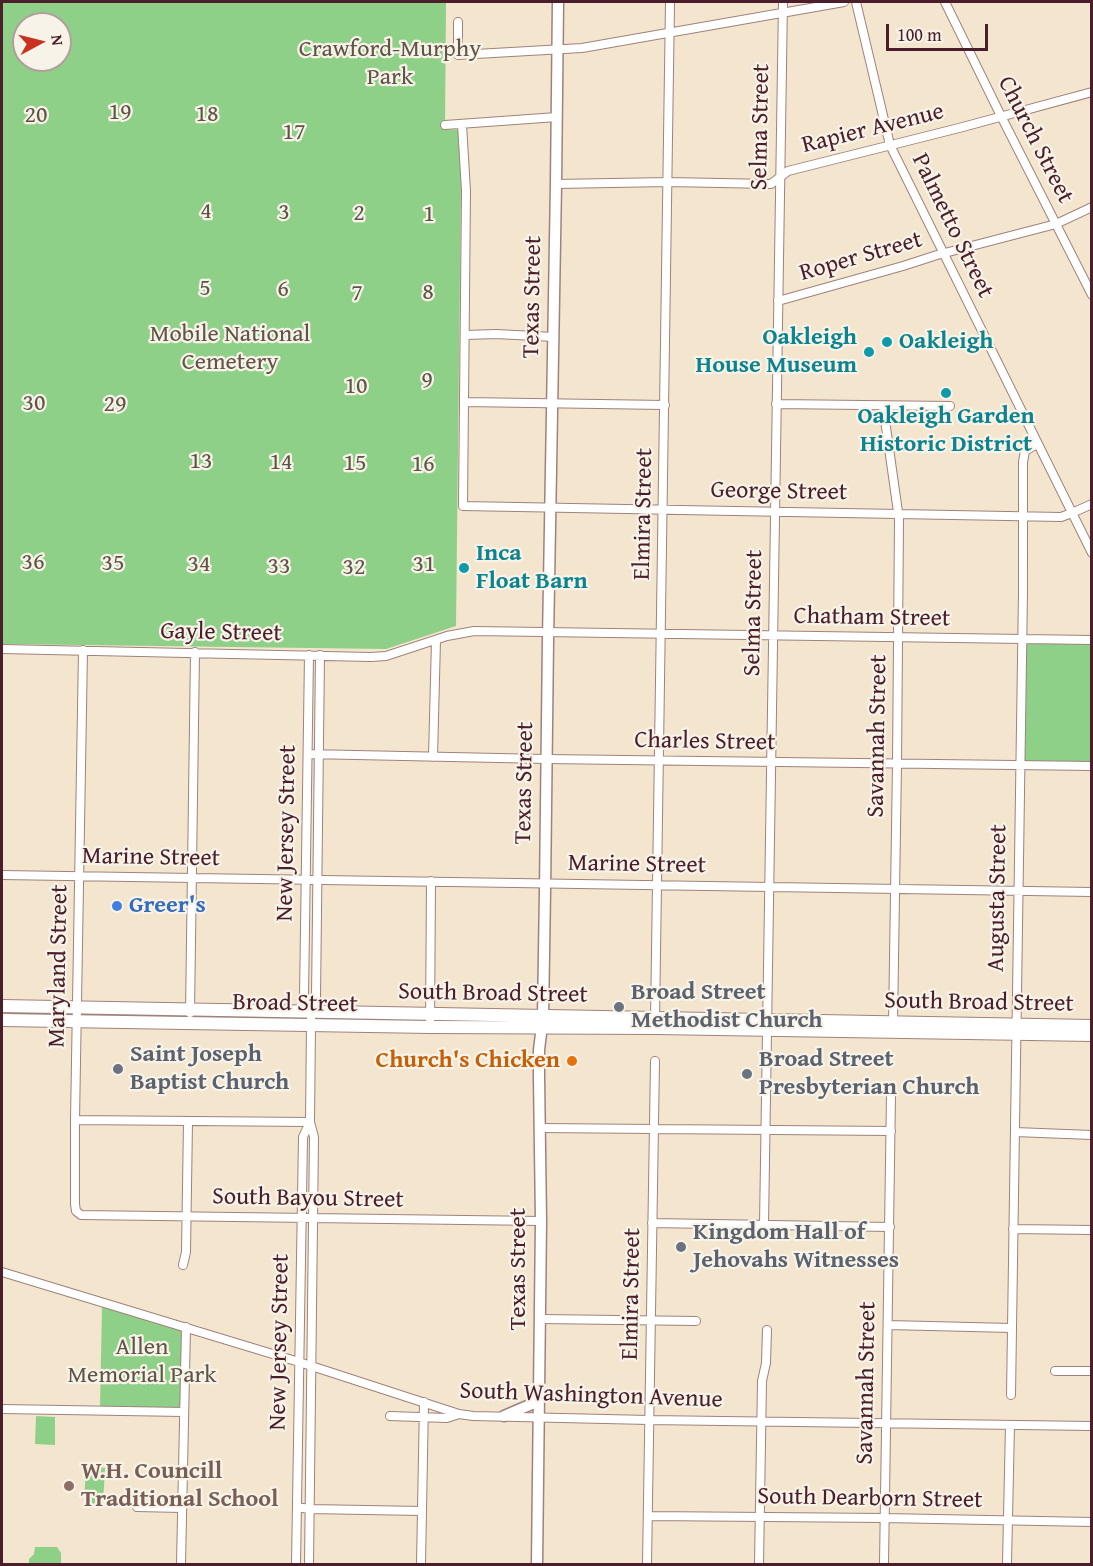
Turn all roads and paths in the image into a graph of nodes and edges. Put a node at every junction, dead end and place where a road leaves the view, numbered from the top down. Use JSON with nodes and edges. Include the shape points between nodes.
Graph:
{"nodes":[{"id":1,"x":558,"y":2,"type":"edge"},
{"id":2,"x":670,"y":2,"type":"edge"},
{"id":3,"x":783,"y":2,"type":"edge"},
{"id":4,"x":844,"y":2,"type":"edge"},
{"id":5,"x":856,"y":2,"type":"edge"},
{"id":6,"x":945,"y":2,"type":"edge"},
{"id":7,"x":783,"y":12,"type":"junction"},
{"id":8,"x":458,"y":22,"type":"dead end"},
{"id":9,"x":669,"y":33,"type":"junction"},
{"id":10,"x":558,"y":48,"type":"junction"},
{"id":11,"x":1092,"y":93,"type":"edge"},
{"id":12,"x":1001,"y":116,"type":"junction"},
{"id":13,"x":557,"y":117,"type":"junction"},
{"id":14,"x":462,"y":124,"type":"junction"},
{"id":15,"x":445,"y":125,"type":"dead end"},
{"id":16,"x":890,"y":145,"type":"junction"},
{"id":17,"x":780,"y":178,"type":"junction"},
{"id":18,"x":668,"y":182,"type":"junction"},
{"id":19,"x":556,"y":184,"type":"junction"},
{"id":20,"x":1092,"y":207,"type":"edge"},
{"id":21,"x":1056,"y":224,"type":"junction"},
{"id":22,"x":943,"y":253,"type":"junction"},
{"id":23,"x":1092,"y":295,"type":"edge"},
{"id":24,"x":778,"y":301,"type":"junction"},
{"id":25,"x":465,"y":335,"type":"junction"},
{"id":26,"x":554,"y":337,"type":"junction"},
{"id":27,"x":465,"y":402,"type":"junction"},
{"id":28,"x":552,"y":404,"type":"junction"},
{"id":29,"x":776,"y":404,"type":"junction"},
{"id":30,"x":665,"y":405,"type":"junction"},
{"id":31,"x":883,"y":406,"type":"junction"},
{"id":32,"x":950,"y":406,"type":"dead end"},
{"id":33,"x":1037,"y":444,"type":"junction"},
{"id":34,"x":1092,"y":504,"type":"edge"},
{"id":35,"x":550,"y":508,"type":"junction"},
{"id":36,"x":663,"y":510,"type":"junction"},
{"id":37,"x":775,"y":512,"type":"junction"},
{"id":38,"x":898,"y":513,"type":"junction"},
{"id":39,"x":1072,"y":513,"type":"junction"},
{"id":40,"x":1023,"y":516,"type":"junction"},
{"id":41,"x":1092,"y":553,"type":"edge"},
{"id":42,"x":548,"y":632,"type":"junction"},
{"id":43,"x":661,"y":634,"type":"junction"},
{"id":44,"x":774,"y":637,"type":"junction"},
{"id":45,"x":898,"y":638,"type":"junction"},
{"id":46,"x":436,"y":640,"type":"junction"},
{"id":47,"x":1022,"y":640,"type":"junction"},
{"id":48,"x":1092,"y":640,"type":"edge"},
{"id":49,"x":2,"y":649,"type":"edge"},
{"id":50,"x":83,"y":650,"type":"junction"},
{"id":51,"x":195,"y":652,"type":"junction"},
{"id":52,"x":309,"y":655,"type":"junction"},
{"id":53,"x":320,"y":655,"type":"junction"},
{"id":54,"x":308,"y":754,"type":"junction"},
{"id":55,"x":319,"y":754,"type":"junction"},
{"id":56,"x":433,"y":757,"type":"junction"},
{"id":57,"x":546,"y":759,"type":"junction"},
{"id":58,"x":659,"y":761,"type":"junction"},
{"id":59,"x":772,"y":762,"type":"junction"},
{"id":60,"x":897,"y":764,"type":"junction"},
{"id":61,"x":1020,"y":765,"type":"junction"},
{"id":62,"x":1092,"y":766,"type":"edge"},
{"id":63,"x":2,"y":875,"type":"edge"},
{"id":64,"x":80,"y":877,"type":"junction"},
{"id":65,"x":191,"y":879,"type":"junction"},
{"id":66,"x":306,"y":880,"type":"junction"},
{"id":67,"x":319,"y":881,"type":"junction"},
{"id":68,"x":431,"y":881,"type":"junction"},
{"id":69,"x":545,"y":883,"type":"junction"},
{"id":70,"x":658,"y":885,"type":"junction"},
{"id":71,"x":770,"y":886,"type":"junction"},
{"id":72,"x":895,"y":889,"type":"junction"},
{"id":73,"x":1018,"y":891,"type":"junction"},
{"id":74,"x":1092,"y":892,"type":"edge"},
{"id":75,"x":2,"y":1006,"type":"edge"},
{"id":76,"x":77,"y":1007,"type":"junction"},
{"id":77,"x":190,"y":1009,"type":"junction"},
{"id":78,"x":311,"y":1011,"type":"junction"},
{"id":79,"x":381,"y":1012,"type":"junction"},
{"id":80,"x":430,"y":1013,"type":"junction"},
{"id":81,"x":2,"y":1020,"type":"edge"},
{"id":82,"x":77,"y":1021,"type":"junction"},
{"id":83,"x":542,"y":1021,"type":"junction"},
{"id":84,"x":189,"y":1023,"type":"junction"},
{"id":85,"x":655,"y":1023,"type":"junction"},
{"id":86,"x":311,"y":1025,"type":"junction"},
{"id":87,"x":768,"y":1025,"type":"junction"},
{"id":88,"x":381,"y":1026,"type":"junction"},
{"id":89,"x":1092,"y":1026,"type":"edge"},
{"id":90,"x":430,"y":1027,"type":"junction"},
{"id":91,"x":893,"y":1027,"type":"junction"},
{"id":92,"x":1016,"y":1029,"type":"junction"},
{"id":93,"x":1092,"y":1035,"type":"edge"},
{"id":94,"x":655,"y":1061,"type":"dead end"},
{"id":95,"x":891,"y":1095,"type":"dead end"},
{"id":96,"x":75,"y":1120,"type":"junction"},
{"id":97,"x":188,"y":1122,"type":"junction"},
{"id":98,"x":310,"y":1122,"type":"junction"},
{"id":99,"x":539,"y":1128,"type":"junction"},
{"id":100,"x":654,"y":1130,"type":"junction"},
{"id":101,"x":766,"y":1131,"type":"junction"},
{"id":102,"x":891,"y":1131,"type":"junction"},
{"id":103,"x":1015,"y":1132,"type":"junction"},
{"id":104,"x":1092,"y":1135,"type":"edge"},
{"id":105,"x":76,"y":1211,"type":"joint"},
{"id":106,"x":186,"y":1217,"type":"junction"},
{"id":107,"x":302,"y":1218,"type":"junction"},
{"id":108,"x":313,"y":1218,"type":"junction"},
{"id":109,"x":541,"y":1221,"type":"junction"},
{"id":110,"x":652,"y":1223,"type":"junction"},
{"id":111,"x":764,"y":1225,"type":"junction"},
{"id":112,"x":890,"y":1227,"type":"junction"},
{"id":113,"x":1013,"y":1229,"type":"junction"},
{"id":114,"x":1092,"y":1230,"type":"edge"},
{"id":115,"x":183,"y":1265,"type":"dead end"},
{"id":116,"x":2,"y":1272,"type":"edge"},
{"id":117,"x":540,"y":1319,"type":"junction"},
{"id":118,"x":300,"y":1320,"type":"junction"},
{"id":119,"x":311,"y":1320,"type":"junction"},
{"id":120,"x":651,"y":1321,"type":"junction"},
{"id":121,"x":696,"y":1321,"type":"dead end"},
{"id":122,"x":888,"y":1325,"type":"junction"},
{"id":123,"x":186,"y":1328,"type":"junction"},
{"id":124,"x":1012,"y":1328,"type":"junction"},
{"id":125,"x":766,"y":1330,"type":"dead end"},
{"id":126,"x":299,"y":1362,"type":"junction"},
{"id":127,"x":311,"y":1366,"type":"junction"},
{"id":128,"x":1055,"y":1371,"type":"dead end"},
{"id":129,"x":1092,"y":1371,"type":"edge"},
{"id":130,"x":540,"y":1392,"type":"junction"},
{"id":131,"x":1011,"y":1395,"type":"dead end"},
{"id":132,"x":424,"y":1402,"type":"junction"},
{"id":133,"x":2,"y":1409,"type":"edge"},
{"id":134,"x":184,"y":1412,"type":"junction"},
{"id":135,"x":459,"y":1414,"type":"junction"},
{"id":136,"x":390,"y":1416,"type":"dead end"},
{"id":137,"x":504,"y":1416,"type":"junction"},
{"id":138,"x":424,"y":1417,"type":"junction"},
{"id":139,"x":539,"y":1417,"type":"junction"},
{"id":140,"x":298,"y":1418,"type":"junction"},
{"id":141,"x":310,"y":1418,"type":"junction"},
{"id":142,"x":649,"y":1420,"type":"junction"},
{"id":143,"x":761,"y":1421,"type":"junction"},
{"id":144,"x":886,"y":1423,"type":"junction"},
{"id":145,"x":1010,"y":1425,"type":"junction"},
{"id":146,"x":1092,"y":1426,"type":"edge"},
{"id":147,"x":137,"y":1507,"type":"dead end"},
{"id":148,"x":297,"y":1507,"type":"junction"},
{"id":149,"x":182,"y":1508,"type":"junction"},
{"id":150,"x":309,"y":1509,"type":"junction"},
{"id":151,"x":422,"y":1511,"type":"junction"},
{"id":152,"x":648,"y":1516,"type":"junction"},
{"id":153,"x":760,"y":1517,"type":"junction"},
{"id":154,"x":884,"y":1518,"type":"junction"},
{"id":155,"x":1008,"y":1520,"type":"junction"},
{"id":156,"x":1092,"y":1522,"type":"edge"},
{"id":157,"x":181,"y":1564,"type":"edge"},
{"id":158,"x":296,"y":1564,"type":"edge"},
{"id":159,"x":309,"y":1564,"type":"edge"},
{"id":160,"x":421,"y":1564,"type":"edge"},
{"id":161,"x":537,"y":1564,"type":"edge"},
{"id":162,"x":647,"y":1564,"type":"edge"},
{"id":163,"x":759,"y":1564,"type":"edge"},
{"id":164,"x":884,"y":1564,"type":"edge"},
{"id":165,"x":1007,"y":1564,"type":"edge"}],
"edges":[{"from":1,"to":10,"type":"street","name":"Texas Street"},
{"from":2,"to":9,"type":"street","name":"Elmira Street"},
{"from":3,"to":7,"type":"street","name":"Selma Street"},
{"from":4,"to":7,"type":"street"},
{"from":5,"to":16,"type":"street","name":"Palmetto Street"},
{"from":6,"to":12,"type":"street","name":"Church Street"},
{"from":7,"to":9,"type":"street"},
{"from":7,"to":17,"type":"street","name":"Selma Street"},
{"from":8,"to":10,"type":"street","via":[[458,55]]},
{"from":9,"to":10,"type":"street","via":[[582,48]]},
{"from":9,"to":18,"type":"street","name":"Elmira Street"},
{"from":10,"to":13,"type":"street","name":"Texas Street"},
{"from":11,"to":12,"type":"street","name":"Rapier Avenue"},
{"from":12,"to":16,"type":"street","name":"Rapier Avenue"},
{"from":12,"to":21,"type":"street","name":"Church Street"},
{"from":13,"to":14,"type":"street"},
{"from":13,"to":19,"type":"street","name":"Texas Street"},
{"from":14,"to":15,"type":"street"},
{"from":14,"to":25,"type":"street","via":[[466,191]]},
{"from":16,"to":17,"type":"street","name":"Rapier Avenue","via":[[788,171]]},
{"from":16,"to":22,"type":"street","name":"Palmetto Street"},
{"from":17,"to":18,"type":"street","name":"Rapier Avenue","via":[[771,184]]},
{"from":17,"to":24,"type":"street","name":"Selma Street"},
{"from":18,"to":19,"type":"street","name":"Rapier Avenue"},
{"from":18,"to":30,"type":"street","name":"Elmira Street"},
{"from":19,"to":26,"type":"street","name":"Texas Street"},
{"from":20,"to":21,"type":"street","name":"Roper Street"},
{"from":21,"to":22,"type":"street","name":"Roper Street"},
{"from":21,"to":23,"type":"street","name":"Church Street"},
{"from":22,"to":24,"type":"street","name":"Roper Street"},
{"from":22,"to":33,"type":"street","name":"Palmetto Street"},
{"from":24,"to":29,"type":"street","name":"Selma Street"},
{"from":25,"to":26,"type":"street"},
{"from":25,"to":27,"type":"street"},
{"from":26,"to":28,"type":"street","name":"Texas Street"},
{"from":27,"to":28,"type":"street"},
{"from":27,"to":35,"type":"street","name":"George Street","via":[[463,506]]},
{"from":28,"to":30,"type":"street"},
{"from":28,"to":35,"type":"street","name":"Texas Street"},
{"from":29,"to":31,"type":"street"},
{"from":29,"to":37,"type":"street","name":"Selma Street"},
{"from":30,"to":36,"type":"street","name":"Elmira Street"},
{"from":31,"to":32,"type":"street"},
{"from":31,"to":38,"type":"street","name":"Savannah Street"},
{"from":33,"to":39,"type":"street","name":"Palmetto Street"},
{"from":33,"to":40,"type":"street","name":"Augusta Street","via":[[1025,451]]},
{"from":34,"to":39,"type":"street","name":"George Street"},
{"from":35,"to":36,"type":"street","name":"George Street"},
{"from":35,"to":42,"type":"street","name":"Texas Street"},
{"from":36,"to":37,"type":"street","name":"George Street"},
{"from":36,"to":43,"type":"street","name":"Elmira Street"},
{"from":37,"to":38,"type":"street","name":"George Street"},
{"from":37,"to":44,"type":"street","name":"Selma Street"},
{"from":38,"to":40,"type":"street","name":"George Street"},
{"from":38,"to":45,"type":"street","name":"Savannah Street"},
{"from":39,"to":40,"type":"street","name":"George Street","via":[[1061,517]]},
{"from":39,"to":41,"type":"street","name":"Palmetto Street"},
{"from":40,"to":47,"type":"street","name":"Augusta Street"},
{"from":42,"to":43,"type":"street","name":"Chatham Street"},
{"from":42,"to":46,"type":"street","name":"Chatham Street","via":[[474,631]]},
{"from":42,"to":57,"type":"street","name":"Texas Street"},
{"from":43,"to":44,"type":"street","name":"Chatham Street"},
{"from":43,"to":58,"type":"street","name":"Elmira Street"},
{"from":44,"to":45,"type":"street","name":"Chatham Street"},
{"from":44,"to":59,"type":"street","name":"Selma Street"},
{"from":45,"to":47,"type":"street","name":"Chatham Street"},
{"from":45,"to":60,"type":"street","name":"Savannah Street"},
{"from":46,"to":53,"type":"street","name":"Gayle Street","via":[[386,656]]},
{"from":46,"to":56,"type":"street"},
{"from":47,"to":48,"type":"street","name":"Chatham Street"},
{"from":47,"to":61,"type":"street","name":"Augusta Street"},
{"from":49,"to":50,"type":"street","name":"Gayle Street"},
{"from":50,"to":51,"type":"street","name":"Gayle Street"},
{"from":50,"to":64,"type":"street","name":"Maryland Street"},
{"from":51,"to":52,"type":"street","name":"Gayle Street"},
{"from":51,"to":65,"type":"street"},
{"from":52,"to":53,"type":"street","name":"Gayle Street"},
{"from":52,"to":54,"type":"street","name":"New Jersey Street"},
{"from":53,"to":55,"type":"street","name":"New Jersey Street"},
{"from":54,"to":55,"type":"street","name":"Charles Street"},
{"from":54,"to":66,"type":"street","name":"New Jersey Street"},
{"from":55,"to":56,"type":"street","name":"Charles Street"},
{"from":55,"to":67,"type":"street","name":"New Jersey Street"},
{"from":56,"to":57,"type":"street","name":"Charles Street"},
{"from":57,"to":58,"type":"street","name":"Charles Street"},
{"from":57,"to":69,"type":"street","name":"Texas Street"},
{"from":58,"to":59,"type":"street","name":"Charles Street"},
{"from":58,"to":70,"type":"street","name":"Elmira Street"},
{"from":59,"to":60,"type":"street","name":"Charles Street"},
{"from":59,"to":71,"type":"street","name":"Selma Street"},
{"from":60,"to":61,"type":"street","name":"Charles Street"},
{"from":60,"to":72,"type":"street","name":"Savannah Street"},
{"from":61,"to":62,"type":"street","name":"Charles Street"},
{"from":61,"to":73,"type":"street","name":"Augusta Street"},
{"from":63,"to":64,"type":"street","name":"Marine Street"},
{"from":64,"to":65,"type":"street","name":"Marine Street"},
{"from":64,"to":76,"type":"street","name":"Maryland Street"},
{"from":65,"to":66,"type":"street","name":"Marine Street"},
{"from":65,"to":77,"type":"street"},
{"from":66,"to":67,"type":"street","name":"Marine Street"},
{"from":66,"to":78,"type":"street","name":"New Jersey Street","via":[[304,996]]},
{"from":67,"to":68,"type":"street","name":"Marine Street"},
{"from":67,"to":78,"type":"street","name":"New Jersey Street","via":[[316,997]]},
{"from":68,"to":69,"type":"street","name":"Marine Street"},
{"from":68,"to":80,"type":"street"},
{"from":69,"to":70,"type":"street","name":"Marine Street"},
{"from":69,"to":83,"type":"street","name":"Texas Street"},
{"from":70,"to":71,"type":"street","name":"Marine Street"},
{"from":70,"to":85,"type":"street","name":"Elmira Street"},
{"from":71,"to":72,"type":"street","name":"Marine Street"},
{"from":71,"to":87,"type":"street","name":"Selma Street"},
{"from":72,"to":73,"type":"street","name":"Marine Street"},
{"from":72,"to":91,"type":"street","name":"Savannah Street"},
{"from":73,"to":74,"type":"street","name":"Marine Street"},
{"from":73,"to":92,"type":"street","name":"Augusta Street"},
{"from":75,"to":76,"type":"main road","name":"South Broad Street"},
{"from":76,"to":77,"type":"main road","name":"South Broad Street"},
{"from":76,"to":82,"type":"street","name":"Maryland Street"},
{"from":77,"to":78,"type":"main road","name":"South Broad Street"},
{"from":77,"to":84,"type":"street"},
{"from":78,"to":79,"type":"main road","name":"South Broad Street"},
{"from":78,"to":86,"type":"street","name":"New Jersey Street"},
{"from":79,"to":80,"type":"main road","name":"South Broad Street"},
{"from":79,"to":88,"type":"street"},
{"from":80,"to":83,"type":"main road","name":"South Broad Street"},
{"from":80,"to":90,"type":"street"},
{"from":81,"to":82,"type":"main road","name":"Broad Street"},
{"from":82,"to":84,"type":"main road","name":"Broad Street"},
{"from":82,"to":96,"type":"street","name":"Maryland Street"},
{"from":83,"to":85,"type":"main road","name":"Broad Street"},
{"from":83,"to":90,"type":"main road","name":"Broad Street","via":[[523,1028]]},
{"from":83,"to":99,"type":"street","name":"Texas Street"},
{"from":84,"to":86,"type":"main road","name":"Broad Street"},
{"from":85,"to":87,"type":"main road","name":"Broad Street"},
{"from":86,"to":88,"type":"main road","name":"Broad Street"},
{"from":86,"to":98,"type":"street","name":"New Jersey Street"},
{"from":87,"to":91,"type":"main road","name":"Broad Street"},
{"from":87,"to":101,"type":"street","name":"Selma Street"},
{"from":88,"to":90,"type":"main road","name":"Broad Street"},
{"from":89,"to":92,"type":"main road","name":"South Broad Street"},
{"from":91,"to":92,"type":"main road","name":"Broad Street"},
{"from":92,"to":93,"type":"main road","name":"Broad Street"},
{"from":92,"to":103,"type":"street","name":"Augusta Street"},
{"from":94,"to":100,"type":"street","name":"Elmira Street"},
{"from":95,"to":102,"type":"street","name":"Savannah Street"},
{"from":96,"to":97,"type":"street"},
{"from":96,"to":105,"type":"street","name":"Maryland Street"},
{"from":97,"to":98,"type":"street"},
{"from":97,"to":106,"type":"street"},
{"from":98,"to":107,"type":"street","name":"New Jersey Street","via":[[303,1137]]},
{"from":98,"to":108,"type":"street","name":"New Jersey Street","via":[[314,1137]]},
{"from":99,"to":100,"type":"street"},
{"from":99,"to":109,"type":"street","name":"Texas Street"},
{"from":100,"to":101,"type":"street"},
{"from":100,"to":110,"type":"street","name":"Elmira Street"},
{"from":101,"to":102,"type":"street"},
{"from":101,"to":111,"type":"street","name":"Selma Street"},
{"from":102,"to":112,"type":"street","name":"Savannah Street"},
{"from":103,"to":104,"type":"street"},
{"from":103,"to":113,"type":"street","name":"Augusta Street"},
{"from":105,"to":106,"type":"street","name":"South Bayou Street","via":[[81,1215]]},
{"from":106,"to":107,"type":"street","name":"South Bayou Street"},
{"from":106,"to":115,"type":"street"},
{"from":107,"to":108,"type":"street","name":"South Bayou Street"},
{"from":107,"to":118,"type":"street","name":"New Jersey Street"},
{"from":108,"to":109,"type":"street","name":"South Bayou Street"},
{"from":108,"to":119,"type":"street","name":"New Jersey Street"},
{"from":109,"to":117,"type":"street","name":"Texas Street"},
{"from":110,"to":111,"type":"street"},
{"from":110,"to":120,"type":"street","name":"Elmira Street"},
{"from":111,"to":112,"type":"street"},
{"from":112,"to":122,"type":"street","name":"Savannah Street"},
{"from":113,"to":114,"type":"street"},
{"from":113,"to":124,"type":"street","name":"Augusta Street"},
{"from":116,"to":123,"type":"street","name":"South Washington Avenue"},
{"from":117,"to":120,"type":"street"},
{"from":117,"to":130,"type":"street","name":"Texas Street"},
{"from":118,"to":119,"type":"street"},
{"from":118,"to":126,"type":"street","name":"New Jersey Street"},
{"from":119,"to":127,"type":"street","name":"New Jersey Street"},
{"from":120,"to":121,"type":"street"},
{"from":120,"to":142,"type":"street","name":"Elmira Street"},
{"from":122,"to":124,"type":"street"},
{"from":122,"to":144,"type":"street","name":"Savannah Street"},
{"from":123,"to":126,"type":"street","name":"South Washington Avenue"},
{"from":123,"to":134,"type":"street"},
{"from":124,"to":131,"type":"street","name":"Augusta Street"},
{"from":125,"to":143,"type":"street"},
{"from":126,"to":127,"type":"street","name":"South Washington Avenue"},
{"from":126,"to":140,"type":"street","name":"New Jersey Street"},
{"from":127,"to":132,"type":"street","name":"South Washington Avenue"},
{"from":127,"to":141,"type":"street","name":"New Jersey Street"},
{"from":128,"to":129,"type":"street"},
{"from":130,"to":137,"type":"street","via":[[532,1404]]},
{"from":130,"to":139,"type":"street","name":"Texas Street"},
{"from":132,"to":135,"type":"street","name":"South Washington Avenue"},
{"from":132,"to":138,"type":"street"},
{"from":133,"to":134,"type":"street"},
{"from":134,"to":149,"type":"street"},
{"from":135,"to":137,"type":"street","name":"South Washington Avenue"},
{"from":135,"to":138,"type":"street"},
{"from":136,"to":138,"type":"street"},
{"from":137,"to":139,"type":"street","name":"South Washington Avenue"},
{"from":138,"to":151,"type":"street"},
{"from":139,"to":142,"type":"street","name":"South Washington Avenue"},
{"from":139,"to":161,"type":"street","name":"Texas Street"},
{"from":140,"to":141,"type":"street"},
{"from":140,"to":148,"type":"street","name":"New Jersey Street"},
{"from":141,"to":150,"type":"street","name":"New Jersey Street"},
{"from":142,"to":143,"type":"street","name":"South Washington Avenue"},
{"from":142,"to":152,"type":"street","name":"Elmira Street"},
{"from":143,"to":144,"type":"street","name":"South Washington Avenue"},
{"from":143,"to":153,"type":"street"},
{"from":144,"to":145,"type":"street","name":"South Washington Avenue"},
{"from":144,"to":154,"type":"street","name":"Savannah Street"},
{"from":145,"to":146,"type":"street","name":"South Washington Avenue"},
{"from":145,"to":155,"type":"street"},
{"from":147,"to":149,"type":"street"},
{"from":148,"to":150,"type":"street"},
{"from":148,"to":158,"type":"street","name":"New Jersey Street"},
{"from":149,"to":157,"type":"street"},
{"from":150,"to":151,"type":"street"},
{"from":150,"to":159,"type":"street","name":"New Jersey Street"},
{"from":151,"to":160,"type":"street"},
{"from":152,"to":153,"type":"street","name":"South Dearborn Street"},
{"from":152,"to":162,"type":"street","name":"Elmira Street"},
{"from":153,"to":154,"type":"street","name":"South Dearborn Street"},
{"from":153,"to":163,"type":"street"},
{"from":154,"to":155,"type":"street","name":"South Dearborn Street"},
{"from":154,"to":164,"type":"street","name":"Savannah Street"},
{"from":155,"to":156,"type":"street","name":"South Dearborn Street"},
{"from":155,"to":165,"type":"street"}]}
